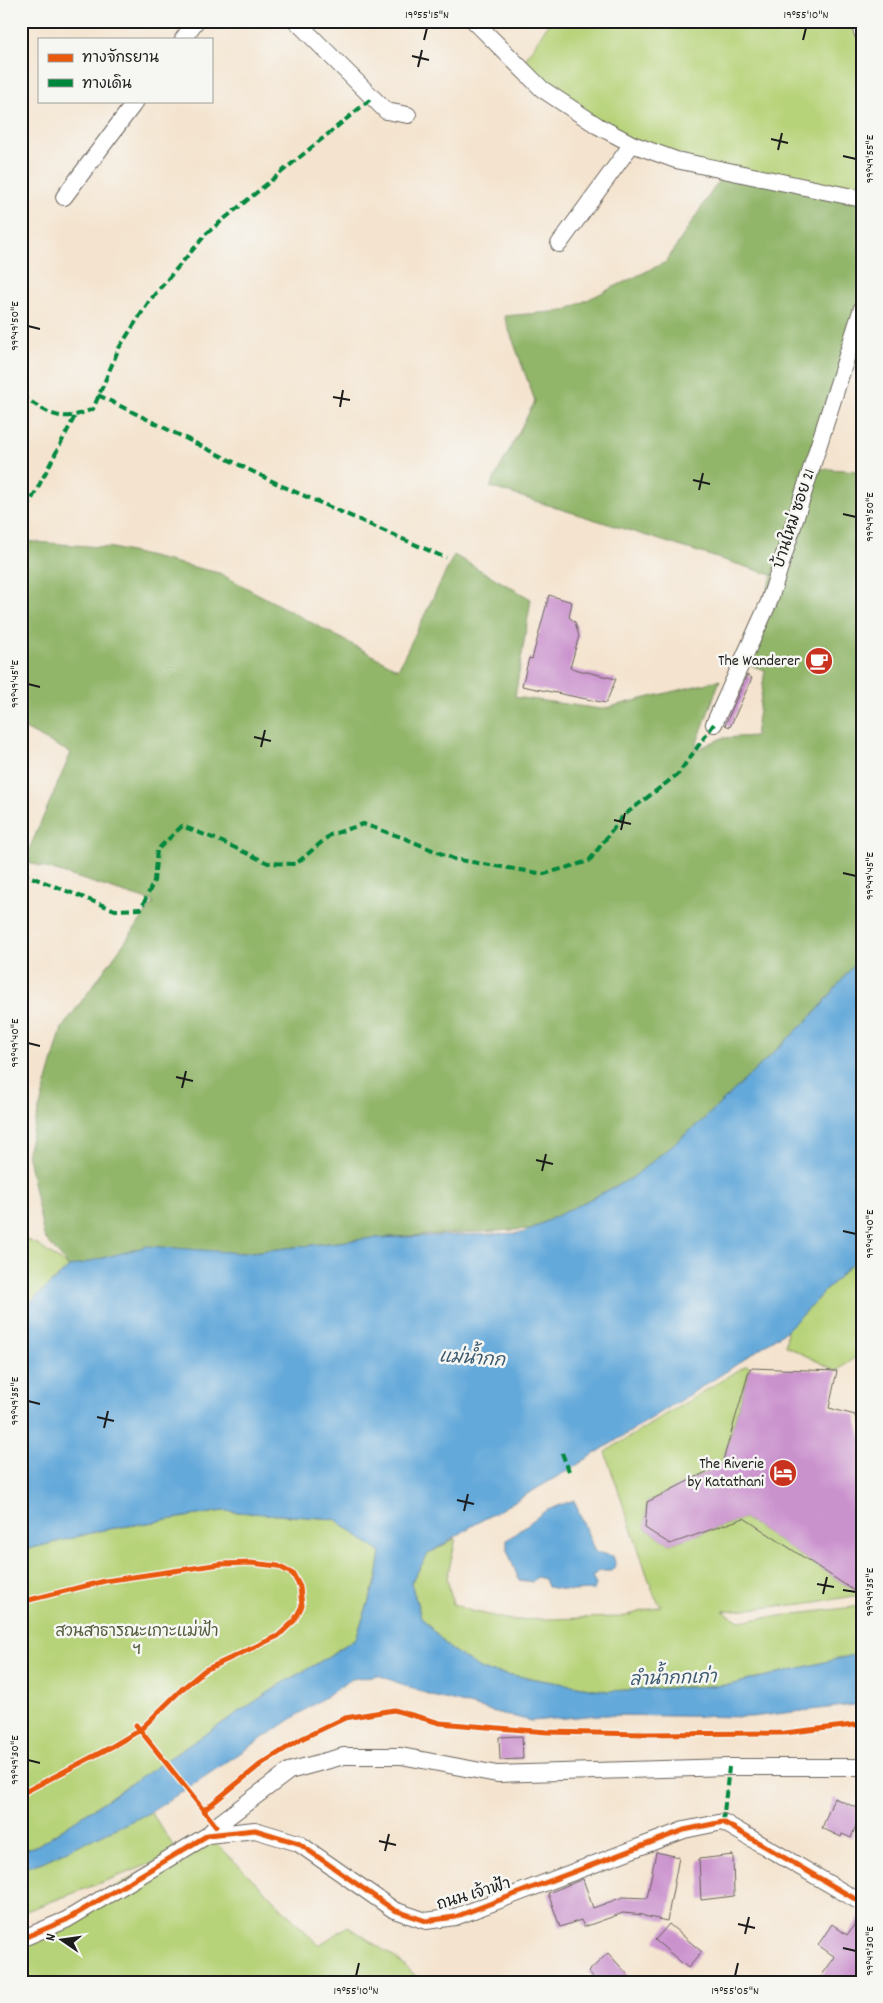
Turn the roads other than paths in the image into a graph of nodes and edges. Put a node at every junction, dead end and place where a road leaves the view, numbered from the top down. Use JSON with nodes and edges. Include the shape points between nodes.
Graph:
{"nodes":[{"id":1,"x":196,"y":21,"type":"edge"},
{"id":2,"x":296,"y":21,"type":"edge"},
{"id":3,"x":474,"y":21,"type":"edge"},
{"id":4,"x":860,"y":21,"type":"edge"},
{"id":5,"x":862,"y":32,"type":"edge"},
{"id":6,"x":184,"y":38,"type":"edge"},
{"id":7,"x":135,"y":102,"type":"edge"},
{"id":8,"x":408,"y":115,"type":"dead end"},
{"id":9,"x":632,"y":144,"type":"junction"},
{"id":10,"x":64,"y":197,"type":"dead end"},
{"id":11,"x":862,"y":200,"type":"edge"},
{"id":12,"x":559,"y":244,"type":"dead end"},
{"id":13,"x":862,"y":308,"type":"edge"},
{"id":14,"x":714,"y":724,"type":"dead end"},
{"id":15,"x":862,"y":1767,"type":"edge"},
{"id":16,"x":208,"y":1835,"type":"junction"},
{"id":17,"x":862,"y":1903,"type":"edge"},
{"id":18,"x":21,"y":1940,"type":"edge"}],
"edges":[{"from":1,"to":6,"type":"street"},
{"from":2,"to":8,"type":"street","via":[[386,111]]},
{"from":3,"to":9,"type":"street","via":[[542,89]]},
{"from":4,"to":5,"type":"street"},
{"from":7,"to":10,"type":"street"},
{"from":9,"to":11,"type":"street","via":[[676,160]]},
{"from":9,"to":12,"type":"street"},
{"from":13,"to":14,"type":"street","name":"บ้านใหม่ ซอย 21","via":[[769,602]]},
{"from":15,"to":16,"type":"street","via":[[729,1767],[497,1774],[401,1756],[344,1756],[288,1771]]},
{"from":16,"to":17,"type":"street","name":"ถนน เจ้าฟ้า","via":[[254,1830],[298,1843],[394,1910],[426,1921],[455,1917],[684,1830],[723,1822]]},
{"from":16,"to":18,"type":"street","name":"ถนน เจ้าฟ้า","via":[[66,1920]]}]}
